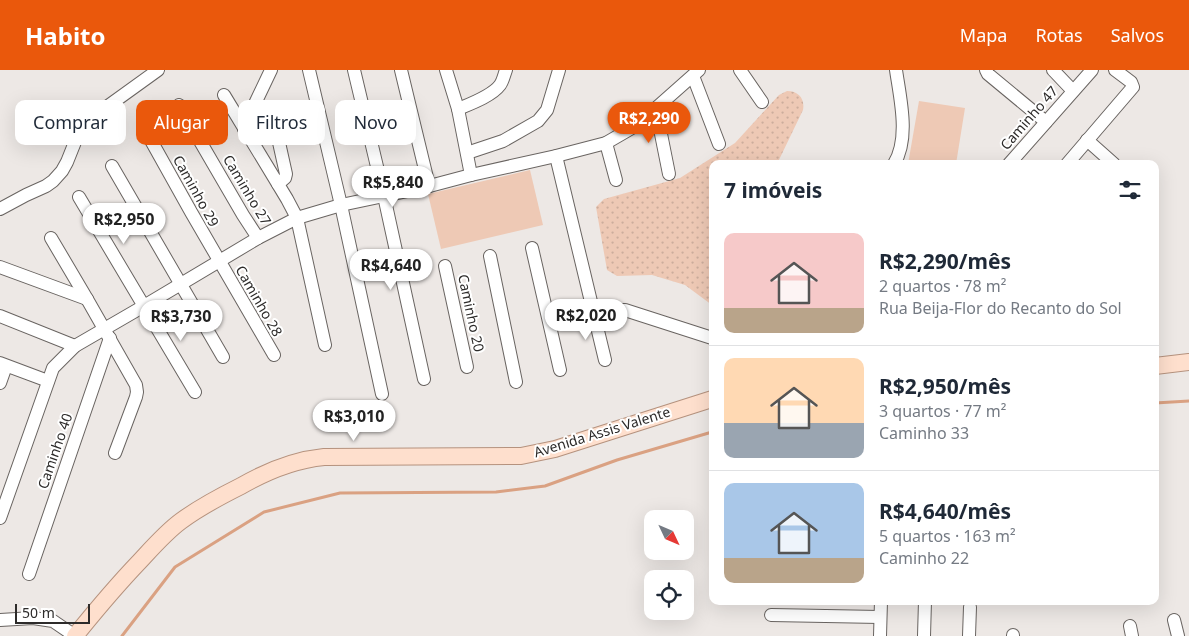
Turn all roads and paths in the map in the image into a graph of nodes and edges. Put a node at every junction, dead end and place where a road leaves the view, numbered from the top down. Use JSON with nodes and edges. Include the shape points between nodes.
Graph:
{"nodes":[{"id":1,"x":158,"y":70,"type":"edge"},
{"id":2,"x":271,"y":70,"type":"edge"},
{"id":3,"x":308,"y":70,"type":"edge"},
{"id":4,"x":354,"y":70,"type":"edge"},
{"id":5,"x":401,"y":70,"type":"edge"},
{"id":6,"x":446,"y":70,"type":"edge"},
{"id":7,"x":506,"y":70,"type":"edge"},
{"id":8,"x":559,"y":70,"type":"edge"},
{"id":9,"x":740,"y":70,"type":"edge"},
{"id":10,"x":896,"y":70,"type":"edge"},
{"id":11,"x":986,"y":70,"type":"edge"},
{"id":12,"x":1053,"y":70,"type":"edge"},
{"id":13,"x":1092,"y":70,"type":"edge"},
{"id":14,"x":1115,"y":70,"type":"edge"},
{"id":15,"x":696,"y":73,"type":"edge"},
{"id":16,"x":1074,"y":91,"type":"junction"},
{"id":17,"x":224,"y":95,"type":"dead end"},
{"id":18,"x":257,"y":100,"type":"edge"},
{"id":19,"x":762,"y":102,"type":"dead end"},
{"id":20,"x":656,"y":109,"type":"junction"},
{"id":21,"x":458,"y":110,"type":"junction"},
{"id":22,"x":238,"y":119,"type":"edge"},
{"id":23,"x":1046,"y":122,"type":"junction"},
{"id":24,"x":1087,"y":140,"type":"junction"},
{"id":25,"x":606,"y":143,"type":"junction"},
{"id":26,"x":719,"y":144,"type":"dead end"},
{"id":27,"x":154,"y":145,"type":"edge"},
{"id":28,"x":202,"y":145,"type":"edge"},
{"id":29,"x":254,"y":145,"type":"edge"},
{"id":30,"x":280,"y":145,"type":"edge"},
{"id":31,"x":467,"y":153,"type":"junction"},
{"id":32,"x":556,"y":156,"type":"junction"},
{"id":33,"x":897,"y":160,"type":"edge"},
{"id":34,"x":1013,"y":160,"type":"edge"},
{"id":35,"x":1070,"y":160,"type":"edge"},
{"id":36,"x":1110,"y":160,"type":"edge"},
{"id":37,"x":112,"y":166,"type":"dead end"},
{"id":38,"x":669,"y":174,"type":"dead end"},
{"id":39,"x":471,"y":175,"type":"junction"},
{"id":40,"x":616,"y":180,"type":"dead end"},
{"id":41,"x":278,"y":184,"type":"junction"},
{"id":42,"x":428,"y":186,"type":"junction"},
{"id":43,"x":384,"y":196,"type":"junction"},
{"id":44,"x":79,"y":197,"type":"dead end"},
{"id":45,"x":341,"y":204,"type":"junction"},
{"id":46,"x":0,"y":209,"type":"edge"},
{"id":47,"x":297,"y":218,"type":"junction"},
{"id":48,"x":50,"y":238,"type":"dead end"},
{"id":49,"x":258,"y":238,"type":"junction"},
{"id":50,"x":532,"y":248,"type":"dead end"},
{"id":51,"x":490,"y":256,"type":"dead end"},
{"id":52,"x":219,"y":262,"type":"junction"},
{"id":53,"x":445,"y":266,"type":"dead end"},
{"id":54,"x":0,"y":267,"type":"edge"},
{"id":55,"x":181,"y":285,"type":"junction"},
{"id":56,"x":87,"y":299,"type":"junction"},
{"id":57,"x":144,"y":306,"type":"junction"},
{"id":58,"x":594,"y":315,"type":"junction"},
{"id":59,"x":0,"y":316,"type":"edge"},
{"id":60,"x":107,"y":334,"type":"junction"},
{"id":61,"x":709,"y":337,"type":"edge"},
{"id":62,"x":324,"y":345,"type":"dead end"},
{"id":63,"x":75,"y":346,"type":"junction"},
{"id":64,"x":274,"y":355,"type":"dead end"},
{"id":65,"x":223,"y":357,"type":"dead end"},
{"id":66,"x":605,"y":360,"type":"dead end"},
{"id":67,"x":1189,"y":362,"type":"edge"},
{"id":68,"x":3,"y":365,"type":"edge"},
{"id":69,"x":1159,"y":366,"type":"edge"},
{"id":70,"x":467,"y":367,"type":"dead end"},
{"id":71,"x":560,"y":370,"type":"dead end"},
{"id":72,"x":424,"y":379,"type":"dead end"},
{"id":73,"x":48,"y":381,"type":"junction"},
{"id":74,"x":516,"y":382,"type":"dead end"},
{"id":75,"x":0,"y":383,"type":"edge"},
{"id":76,"x":194,"y":392,"type":"dead end"},
{"id":77,"x":382,"y":394,"type":"dead end"},
{"id":78,"x":709,"y":399,"type":"edge"},
{"id":79,"x":115,"y":453,"type":"dead end"},
{"id":80,"x":0,"y":518,"type":"edge"},
{"id":81,"x":29,"y":574,"type":"dead end"},
{"id":82,"x":881,"y":605,"type":"edge"},
{"id":83,"x":926,"y":605,"type":"edge"},
{"id":84,"x":970,"y":607,"type":"dead end"},
{"id":85,"x":771,"y":615,"type":"dead end"},
{"id":86,"x":880,"y":617,"type":"junction"},
{"id":87,"x":0,"y":620,"type":"edge"},
{"id":88,"x":1174,"y":620,"type":"dead end"},
{"id":89,"x":75,"y":636,"type":"edge"},
{"id":90,"x":880,"y":636,"type":"edge"},
{"id":91,"x":924,"y":636,"type":"edge"},
{"id":92,"x":969,"y":636,"type":"edge"},
{"id":93,"x":1178,"y":636,"type":"edge"}],
"edges":[{"from":1,"to":46,"type":"street","via":[[90,119],[77,137],[62,171],[53,181]]},
{"from":2,"to":18,"type":"street"},
{"from":3,"to":45,"type":"street"},
{"from":4,"to":43,"type":"street"},
{"from":5,"to":42,"type":"street"},
{"from":6,"to":21,"type":"street"},
{"from":7,"to":21,"type":"street","via":[[497,89]]},
{"from":8,"to":31,"type":"street","via":[[548,110],[538,121],[503,142]]},
{"from":9,"to":19,"type":"street"},
{"from":10,"to":33,"type":"street","via":[[903,118],[903,138]]},
{"from":11,"to":23,"type":"street"},
{"from":12,"to":16,"type":"street"},
{"from":13,"to":16,"type":"street","name":"Caminho 47"},
{"from":14,"to":24,"type":"street","via":[[1131,82],[1131,89]]},
{"from":15,"to":20,"type":"street"},
{"from":15,"to":26,"type":"street"},
{"from":16,"to":23,"type":"street","name":"Caminho 47"},
{"from":17,"to":22,"type":"street"},
{"from":20,"to":25,"type":"street","via":[[637,125]]},
{"from":20,"to":38,"type":"street"},
{"from":21,"to":31,"type":"street"},
{"from":23,"to":34,"type":"street","name":"Caminho 47"},
{"from":24,"to":35,"type":"street"},
{"from":24,"to":36,"type":"street"},
{"from":25,"to":32,"type":"street"},
{"from":25,"to":40,"type":"street"},
{"from":27,"to":52,"type":"street","name":"Caminho 29"},
{"from":28,"to":49,"type":"street","name":"Caminho 27"},
{"from":29,"to":41,"type":"street"},
{"from":30,"to":41,"type":"street","via":[[286,174]]},
{"from":31,"to":39,"type":"street"},
{"from":32,"to":39,"type":"street"},
{"from":32,"to":58,"type":"street"},
{"from":37,"to":55,"type":"street"},
{"from":39,"to":42,"type":"street"},
{"from":41,"to":47,"type":"street"},
{"from":42,"to":43,"type":"street"},
{"from":43,"to":45,"type":"street"},
{"from":43,"to":72,"type":"street"},
{"from":44,"to":57,"type":"street"},
{"from":45,"to":47,"type":"street"},
{"from":45,"to":77,"type":"street"},
{"from":47,"to":49,"type":"street"},
{"from":47,"to":62,"type":"street"},
{"from":48,"to":56,"type":"street"},
{"from":49,"to":52,"type":"street"},
{"from":50,"to":71,"type":"street"},
{"from":51,"to":74,"type":"street"},
{"from":52,"to":55,"type":"street"},
{"from":52,"to":64,"type":"street","name":"Caminho 28"},
{"from":53,"to":70,"type":"street","name":"Caminho 20"},
{"from":54,"to":56,"type":"street"},
{"from":55,"to":57,"type":"street"},
{"from":55,"to":65,"type":"street"},
{"from":56,"to":60,"type":"street"},
{"from":57,"to":60,"type":"street"},
{"from":57,"to":76,"type":"street"},
{"from":58,"to":61,"type":"street","via":[[625,310]]},
{"from":58,"to":66,"type":"street"},
{"from":59,"to":63,"type":"street"},
{"from":60,"to":63,"type":"street"},
{"from":60,"to":79,"type":"street","via":[[133,378],[137,392]]},
{"from":60,"to":81,"type":"street","name":"Caminho 40"},
{"from":63,"to":73,"type":"street","via":[[55,366]]},
{"from":67,"to":69,"type":"main road"},
{"from":68,"to":73,"type":"street"},
{"from":68,"to":75,"type":"street"},
{"from":73,"to":80,"type":"street"},
{"from":78,"to":89,"type":"main road","name":"Avenida Assis Valente","via":[[555,449],[521,456],[324,457],[290,463],[210,502],[182,520],[128,574]]},
{"from":82,"to":86,"type":"street"},
{"from":83,"to":91,"type":"street"},
{"from":84,"to":92,"type":"street"},
{"from":85,"to":86,"type":"street"},
{"from":86,"to":90,"type":"street"},
{"from":87,"to":89,"type":"street","via":[[33,618],[53,621]]},
{"from":88,"to":93,"type":"street"}]}
